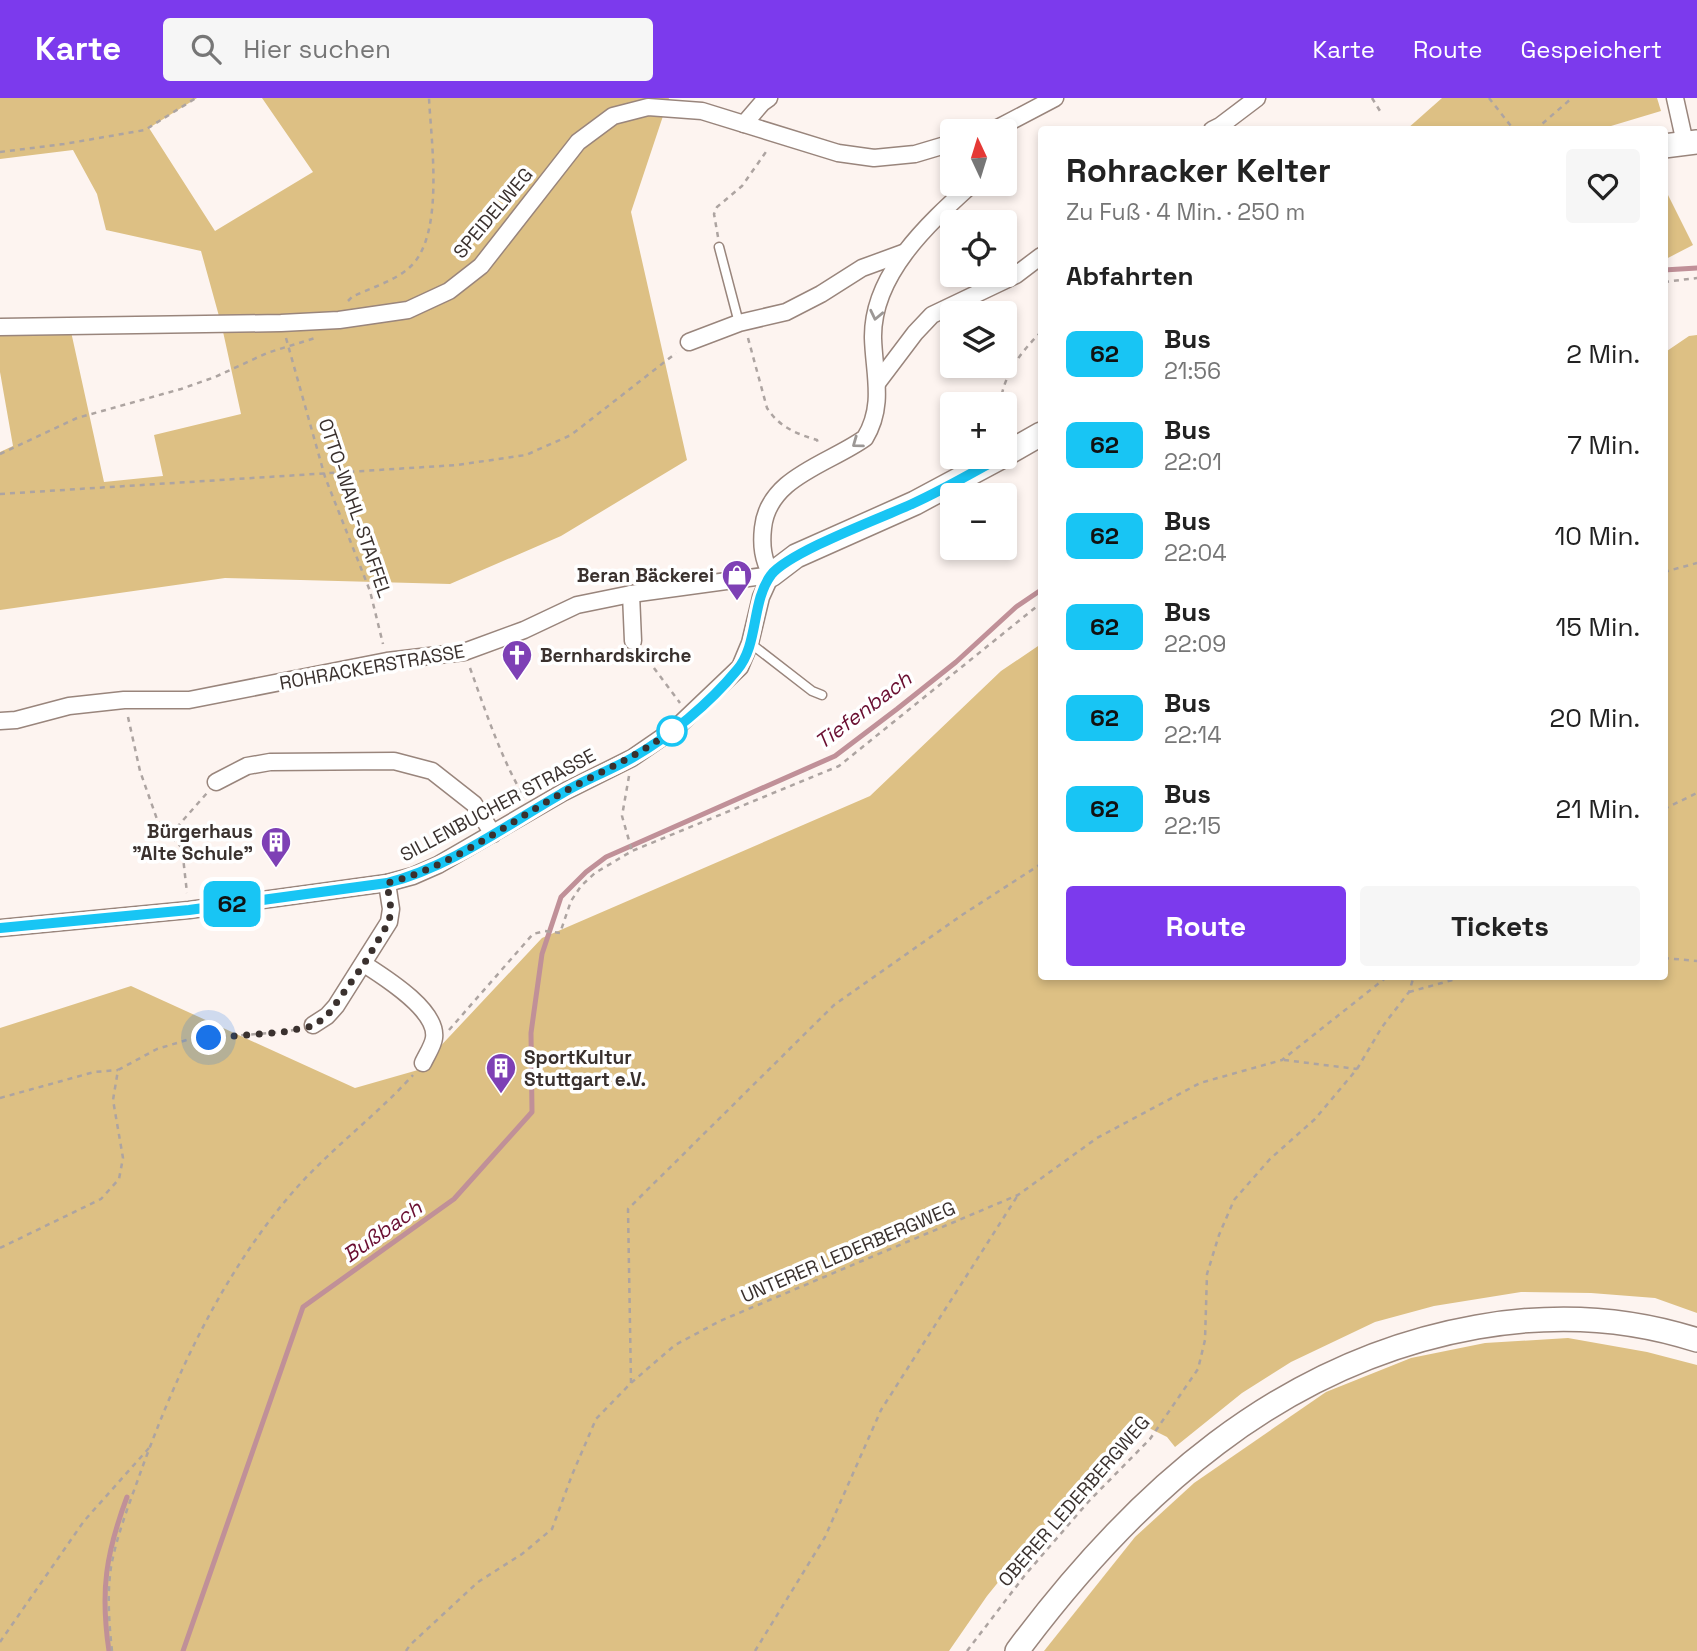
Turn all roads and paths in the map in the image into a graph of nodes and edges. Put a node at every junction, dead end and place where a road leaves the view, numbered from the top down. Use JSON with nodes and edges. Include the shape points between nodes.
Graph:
{"nodes":[{"id":1,"x":196,"y":98,"type":"edge"},
{"id":2,"x":429,"y":98,"type":"edge"},
{"id":3,"x":769,"y":98,"type":"edge"},
{"id":4,"x":1055,"y":98,"type":"edge"},
{"id":5,"x":1256,"y":98,"type":"edge"},
{"id":6,"x":1372,"y":98,"type":"edge"},
{"id":7,"x":1489,"y":98,"type":"edge"},
{"id":8,"x":1573,"y":98,"type":"edge"},
{"id":9,"x":1675,"y":98,"type":"edge"},
{"id":10,"x":1380,"y":111,"type":"dead end"},
{"id":11,"x":1015,"y":119,"type":"edge"},
{"id":12,"x":744,"y":124,"type":"junction"},
{"id":13,"x":1220,"y":126,"type":"edge"},
{"id":14,"x":1511,"y":126,"type":"edge"},
{"id":15,"x":1540,"y":126,"type":"edge"},
{"id":16,"x":778,"y":135,"type":"junction"},
{"id":17,"x":1682,"y":144,"type":"edge"},
{"id":18,"x":940,"y":146,"type":"edge"},
{"id":19,"x":0,"y":152,"type":"edge"},
{"id":20,"x":959,"y":196,"type":"edge"},
{"id":21,"x":719,"y":247,"type":"joint"},
{"id":22,"x":903,"y":253,"type":"junction"},
{"id":23,"x":1038,"y":258,"type":"edge"},
{"id":24,"x":1697,"y":278,"type":"edge"},
{"id":25,"x":1668,"y":282,"type":"edge"},
{"id":26,"x":339,"y":320,"type":"junction"},
{"id":27,"x":742,"y":322,"type":"junction"},
{"id":28,"x":281,"y":323,"type":"junction"},
{"id":29,"x":0,"y":327,"type":"edge"},
{"id":30,"x":1038,"y":335,"type":"edge"},
{"id":31,"x":689,"y":342,"type":"joint"},
{"id":32,"x":288,"y":346,"type":"junction"},
{"id":33,"x":878,"y":382,"type":"junction"},
{"id":34,"x":1003,"y":392,"type":"edge"},
{"id":35,"x":1038,"y":437,"type":"edge"},
{"id":36,"x":1017,"y":448,"type":"edge"},
{"id":37,"x":0,"y":454,"type":"edge"},
{"id":38,"x":826,"y":462,"type":"junction"},
{"id":39,"x":978,"y":469,"type":"edge"},
{"id":40,"x":325,"y":472,"type":"junction"},
{"id":41,"x":0,"y":494,"type":"edge"},
{"id":42,"x":1697,"y":563,"type":"edge"},
{"id":43,"x":1668,"y":571,"type":"edge"},
{"id":44,"x":771,"y":575,"type":"junction"},
{"id":45,"x":631,"y":594,"type":"junction"},
{"id":46,"x":1038,"y":605,"type":"edge"},
{"id":47,"x":633,"y":641,"type":"joint"},
{"id":48,"x":750,"y":643,"type":"junction"},
{"id":49,"x":464,"y":652,"type":"junction"},
{"id":50,"x":387,"y":661,"type":"junction"},
{"id":51,"x":822,"y":695,"type":"dead end"},
{"id":52,"x":124,"y":701,"type":"junction"},
{"id":53,"x":690,"y":715,"type":"junction"},
{"id":54,"x":8,"y":721,"type":"edge"},
{"id":55,"x":0,"y":731,"type":"edge"},
{"id":56,"x":632,"y":758,"type":"junction"},
{"id":57,"x":216,"y":782,"type":"joint"},
{"id":58,"x":1697,"y":793,"type":"edge"},
{"id":59,"x":1668,"y":807,"type":"edge"},
{"id":60,"x":533,"y":812,"type":"junction"},
{"id":61,"x":493,"y":834,"type":"junction"},
{"id":62,"x":170,"y":835,"type":"junction"},
{"id":63,"x":632,"y":851,"type":"junction"},
{"id":64,"x":1038,"y":866,"type":"edge"},
{"id":65,"x":387,"y":883,"type":"junction"},
{"id":66,"x":189,"y":910,"type":"junction"},
{"id":67,"x":0,"y":928,"type":"edge"},
{"id":68,"x":1668,"y":958,"type":"edge"},
{"id":69,"x":1697,"y":961,"type":"edge"},
{"id":70,"x":364,"y":964,"type":"junction"},
{"id":71,"x":1383,"y":980,"type":"edge"},
{"id":72,"x":1414,"y":980,"type":"edge"},
{"id":73,"x":1452,"y":980,"type":"edge"},
{"id":74,"x":1409,"y":992,"type":"junction"},
{"id":75,"x":313,"y":1026,"type":"joint"},
{"id":76,"x":435,"y":1038,"type":"junction"},
{"id":77,"x":1282,"y":1060,"type":"junction"},
{"id":78,"x":423,"y":1063,"type":"joint"},
{"id":79,"x":1357,"y":1069,"type":"junction"},
{"id":80,"x":118,"y":1070,"type":"junction"},
{"id":81,"x":0,"y":1098,"type":"edge"},
{"id":82,"x":1018,"y":1195,"type":"junction"},
{"id":83,"x":0,"y":1248,"type":"edge"},
{"id":84,"x":1697,"y":1340,"type":"edge"},
{"id":85,"x":631,"y":1383,"type":"junction"},
{"id":86,"x":150,"y":1447,"type":"junction"},
{"id":87,"x":0,"y":1642,"type":"edge"},
{"id":88,"x":113,"y":1651,"type":"edge"},
{"id":89,"x":406,"y":1651,"type":"edge"},
{"id":90,"x":755,"y":1651,"type":"edge"},
{"id":91,"x":967,"y":1651,"type":"edge"},
{"id":92,"x":1017,"y":1651,"type":"edge"}],
"edges":[{"from":1,"to":19,"type":"path","via":[[145,130]]},
{"from":2,"to":26,"type":"path","via":[[434,194],[421,252],[411,267],[352,297]]},
{"from":3,"to":12,"type":"street"},
{"from":4,"to":11,"type":"street"},
{"from":5,"to":13,"type":"street"},
{"from":6,"to":10,"type":"path"},
{"from":7,"to":14,"type":"path"},
{"from":8,"to":15,"type":"path"},
{"from":9,"to":17,"type":"street"},
{"from":12,"to":16,"type":"street","name":"SPEIDELWEG"},
{"from":12,"to":26,"type":"street","name":"SPEIDELWEG","via":[[675,107],[648,107],[613,116],[578,142],[481,266],[449,291],[408,310]]},
{"from":16,"to":18,"type":"street","name":"SPEIDELWEG","via":[[838,153],[874,158]]},
{"from":16,"to":21,"type":"path","via":[[742,186],[717,207]]},
{"from":20,"to":22,"type":"street"},
{"from":21,"to":27,"type":"lane"},
{"from":22,"to":27,"type":"street","via":[[862,268],[786,312]]},
{"from":22,"to":33,"type":"street","one_way":true,"via":[[874,320]]},
{"from":23,"to":33,"type":"street","via":[[1016,275],[932,315]]},
{"from":24,"to":25,"type":"path"},
{"from":26,"to":28,"type":"street","name":"SPEIDELWEG"},
{"from":26,"to":32,"type":"path","via":[[312,340]]},
{"from":27,"to":31,"type":"street"},
{"from":27,"to":38,"type":"path","via":[[773,418],[785,428],[817,440]]},
{"from":28,"to":29,"type":"street","name":"SPEIDELWEG"},
{"from":28,"to":32,"type":"path","name":"OTTO-WAHL-STAFFEL"},
{"from":30,"to":34,"type":"path","via":[[1016,360]]},
{"from":31,"to":40,"type":"path","via":[[571,435],[526,455],[457,465]]},
{"from":32,"to":37,"type":"path","via":[[215,377],[77,418]]},
{"from":32,"to":40,"type":"path","name":"OTTO-WAHL-STAFFEL"},
{"from":33,"to":38,"type":"street","one_way":true,"via":[[877,409],[865,438]]},
{"from":35,"to":36,"type":"main road","name":"ROHRACKERSTRASSE"},
{"from":38,"to":44,"type":"street","via":[[787,483],[774,496],[761,542]]},
{"from":39,"to":44,"type":"main road","name":"ROHRACKERSTRASSE","via":[[796,555]]},
{"from":40,"to":41,"type":"path"},
{"from":40,"to":50,"type":"path","name":"OTTO-WAHL-STAFFEL","via":[[370,591]]},
{"from":42,"to":43,"type":"path"},
{"from":44,"to":45,"type":"street","name":"ROHRACKERSTRASSE"},
{"from":44,"to":48,"type":"street","name":"SILLENBUCHER STRASSE"},
{"from":45,"to":47,"type":"street"},
{"from":45,"to":49,"type":"street","name":"ROHRACKERSTRASSE","via":[[578,605]]},
{"from":46,"to":63,"type":"path","via":[[839,766]]},
{"from":47,"to":53,"type":"path"},
{"from":48,"to":51,"type":"lane"},
{"from":48,"to":53,"type":"street","name":"SILLENBUCHER STRASSE","via":[[740,667]]},
{"from":49,"to":50,"type":"street","name":"ROHRACKERSTRASSE"},
{"from":49,"to":60,"type":"path","via":[[512,776]]},
{"from":50,"to":52,"type":"street","name":"ROHRACKERSTRASSE","via":[[189,700]]},
{"from":52,"to":54,"type":"street","name":"ROHRACKERSTRASSE","via":[[69,706]]},
{"from":52,"to":62,"type":"path","via":[[140,771],[158,822]]},
{"from":53,"to":56,"type":"street","name":"SILLENBUCHER STRASSE"},
{"from":54,"to":55,"type":"street","name":"ROHRACKERSTRASSE"},
{"from":56,"to":60,"type":"street","name":"SILLENBUCHER STRASSE"},
{"from":56,"to":63,"type":"path","via":[[622,816]]},
{"from":57,"to":61,"type":"street","via":[[247,766],[270,762],[394,761],[432,771],[474,804]]},
{"from":57,"to":62,"type":"path"},
{"from":58,"to":59,"type":"path"},
{"from":60,"to":61,"type":"street","name":"SILLENBUCHER STRASSE"},
{"from":61,"to":65,"type":"street","name":"SILLENBUCHER STRASSE","via":[[413,876]]},
{"from":62,"to":66,"type":"path","via":[[181,848]]},
{"from":63,"to":76,"type":"path","via":[[608,863],[581,886],[560,933],[533,934],[445,1034]]},
{"from":64,"to":85,"type":"path","via":[[834,1005],[628,1209]]},
{"from":65,"to":66,"type":"street"},
{"from":65,"to":70,"type":"street","name":"SILLENBUCHER STRASSE","via":[[389,922]]},
{"from":66,"to":67,"type":"street"},
{"from":68,"to":69,"type":"path"},
{"from":70,"to":75,"type":"street","name":"SILLENBUCHER STRASSE","via":[[336,1006]]},
{"from":70,"to":76,"type":"street","via":[[406,990],[433,1026]]},
{"from":71,"to":77,"type":"path","name":"UNTERER LEDERBERGWEG"},
{"from":72,"to":74,"type":"path","name":"OBERER LEDERBERGWEG"},
{"from":73,"to":74,"type":"path"},
{"from":74,"to":79,"type":"path","name":"OBERER LEDERBERGWEG"},
{"from":75,"to":80,"type":"path","via":[[190,1039],[157,1049]]},
{"from":76,"to":78,"type":"street"},
{"from":77,"to":79,"type":"path"},
{"from":77,"to":82,"type":"path","name":"UNTERER LEDERBERGWEG","via":[[1200,1083],[1097,1138]]},
{"from":78,"to":86,"type":"path","via":[[396,1094],[314,1168],[271,1218],[207,1321]]},
{"from":79,"to":91,"type":"path","name":"OBERER LEDERBERGWEG","via":[[1315,1119],[1270,1159],[1234,1200],[1207,1274],[1205,1340],[1198,1369],[1172,1408],[1150,1439],[1025,1575]]},
{"from":80,"to":81,"type":"path","via":[[94,1072]]},
{"from":80,"to":83,"type":"path","via":[[113,1100],[123,1158],[119,1180],[101,1199]]},
{"from":82,"to":85,"type":"path","name":"UNTERER LEDERBERGWEG","via":[[720,1321],[675,1345]]},
{"from":82,"to":90,"type":"path","via":[[881,1410],[825,1537]]},
{"from":84,"to":92,"type":"main road","via":[[1604,1320],[1501,1323],[1403,1344],[1336,1370],[1269,1407],[1176,1475],[1093,1559]]},
{"from":85,"to":89,"type":"path","name":"UNTERER LEDERBERGWEG","via":[[596,1419],[552,1529],[478,1582]]},
{"from":86,"to":87,"type":"path","via":[[84,1521]]},
{"from":86,"to":88,"type":"path","via":[[111,1567],[108,1594]]}]}
